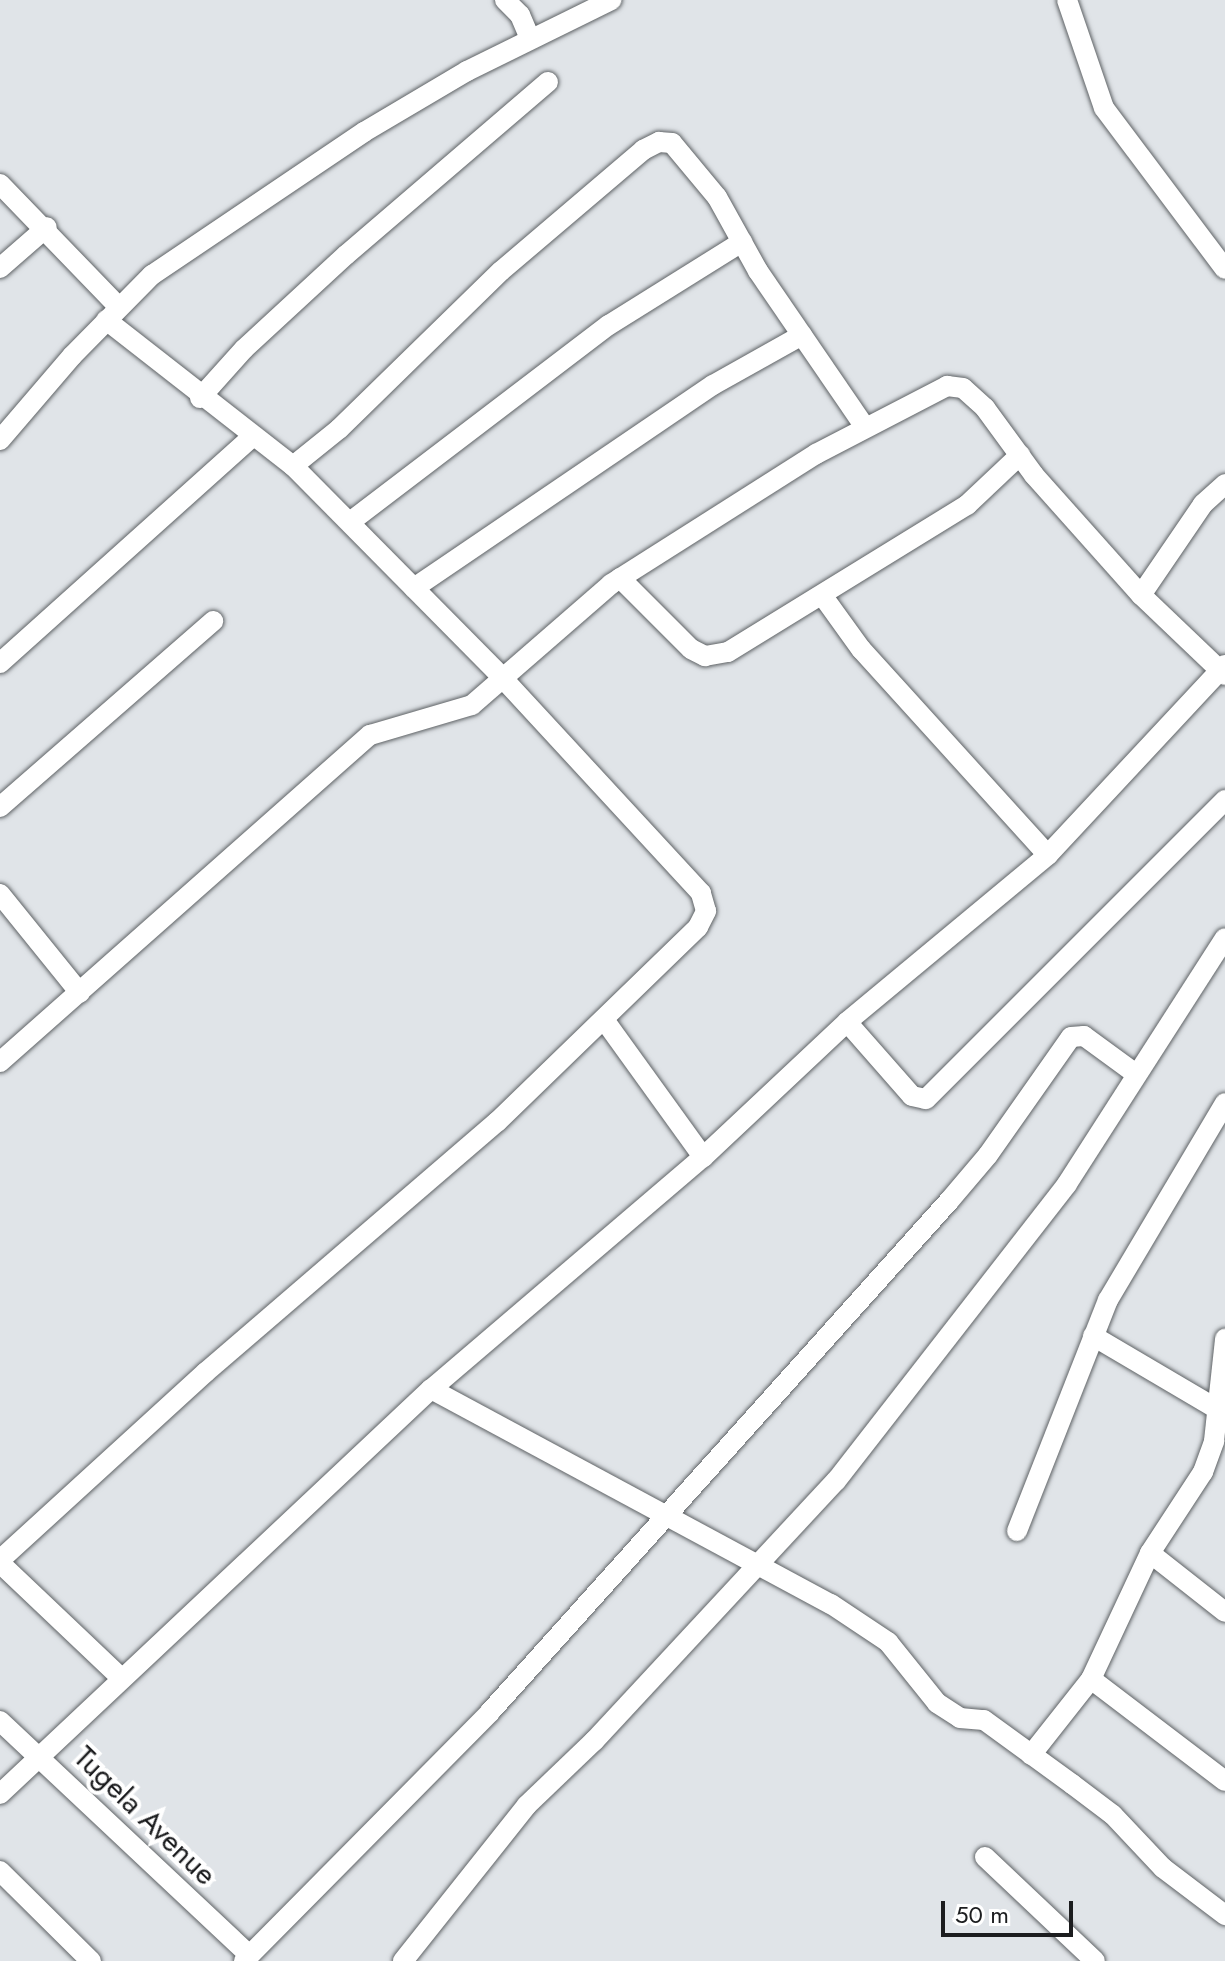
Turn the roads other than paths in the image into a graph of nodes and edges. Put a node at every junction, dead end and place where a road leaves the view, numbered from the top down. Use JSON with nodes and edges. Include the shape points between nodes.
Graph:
{"nodes":[{"id":1,"x":505,"y":0,"type":"edge"},
{"id":2,"x":611,"y":0,"type":"edge"},
{"id":3,"x":1067,"y":0,"type":"edge"},
{"id":4,"x":530,"y":38,"type":"junction"},
{"id":5,"x":548,"y":82,"type":"dead end"},
{"id":6,"x":0,"y":184,"type":"edge"},
{"id":7,"x":47,"y":227,"type":"junction"},
{"id":8,"x":742,"y":242,"type":"junction"},
{"id":9,"x":0,"y":268,"type":"edge"},
{"id":10,"x":1225,"y":269,"type":"edge"},
{"id":11,"x":112,"y":313,"type":"junction"},
{"id":12,"x":802,"y":335,"type":"junction"},
{"id":13,"x":200,"y":398,"type":"junction"},
{"id":14,"x":865,"y":427,"type":"junction"},
{"id":15,"x":253,"y":436,"type":"junction"},
{"id":16,"x":0,"y":440,"type":"edge"},
{"id":17,"x":1020,"y":455,"type":"junction"},
{"id":18,"x":293,"y":466,"type":"junction"},
{"id":19,"x":1225,"y":484,"type":"edge"},
{"id":20,"x":350,"y":522,"type":"junction"},
{"id":21,"x":620,"y":578,"type":"junction"},
{"id":22,"x":414,"y":588,"type":"junction"},
{"id":23,"x":822,"y":595,"type":"junction"},
{"id":24,"x":1141,"y":595,"type":"junction"},
{"id":25,"x":213,"y":621,"type":"dead end"},
{"id":26,"x":0,"y":663,"type":"edge"},
{"id":27,"x":1223,"y":670,"type":"edge"},
{"id":28,"x":502,"y":677,"type":"junction"},
{"id":29,"x":1225,"y":800,"type":"edge"},
{"id":30,"x":0,"y":807,"type":"edge"},
{"id":31,"x":1048,"y":855,"type":"junction"},
{"id":32,"x":0,"y":894,"type":"edge"},
{"id":33,"x":1225,"y":938,"type":"edge"},
{"id":34,"x":80,"y":993,"type":"junction"},
{"id":35,"x":605,"y":1021,"type":"junction"},
{"id":36,"x":847,"y":1022,"type":"junction"},
{"id":37,"x":1,"y":1059,"type":"edge"},
{"id":38,"x":1136,"y":1074,"type":"junction"},
{"id":39,"x":1225,"y":1103,"type":"edge"},
{"id":40,"x":703,"y":1157,"type":"junction"},
{"id":41,"x":1093,"y":1336,"type":"junction"},
{"id":42,"x":1225,"y":1339,"type":"edge"},
{"id":43,"x":431,"y":1389,"type":"junction"},
{"id":44,"x":1220,"y":1410,"type":"edge"},
{"id":45,"x":665,"y":1517,"type":"junction"},
{"id":46,"x":1017,"y":1531,"type":"dead end"},
{"id":47,"x":1150,"y":1553,"type":"junction"},
{"id":48,"x":0,"y":1562,"type":"edge"},
{"id":49,"x":760,"y":1566,"type":"junction"},
{"id":50,"x":1225,"y":1612,"type":"edge"},
{"id":51,"x":121,"y":1678,"type":"junction"},
{"id":52,"x":1091,"y":1679,"type":"junction"},
{"id":53,"x":0,"y":1721,"type":"edge"},
{"id":54,"x":1031,"y":1755,"type":"junction"},
{"id":55,"x":40,"y":1757,"type":"junction"},
{"id":56,"x":1225,"y":1781,"type":"edge"},
{"id":57,"x":0,"y":1794,"type":"edge"},
{"id":58,"x":985,"y":1857,"type":"dead end"},
{"id":59,"x":0,"y":1871,"type":"edge"},
{"id":60,"x":1225,"y":1915,"type":"edge"},
{"id":61,"x":246,"y":1958,"type":"edge"},
{"id":62,"x":91,"y":1961,"type":"edge"},
{"id":63,"x":403,"y":1961,"type":"edge"},
{"id":64,"x":1095,"y":1961,"type":"edge"}],
"edges":[{"from":1,"to":4,"type":"street","via":[[520,15]]},
{"from":2,"to":4,"type":"street"},
{"from":3,"to":10,"type":"street","via":[[1104,108]]},
{"from":4,"to":11,"type":"street","via":[[272,190],[152,275]]},
{"from":5,"to":13,"type":"street","via":[[346,255],[244,349]]},
{"from":6,"to":7,"type":"street"},
{"from":7,"to":9,"type":"street"},
{"from":7,"to":11,"type":"street"},
{"from":8,"to":12,"type":"street"},
{"from":8,"to":18,"type":"street","via":[[717,197],[672,143],[643,150],[501,271],[339,429]]},
{"from":8,"to":20,"type":"street","via":[[609,325]]},
{"from":11,"to":13,"type":"street"},
{"from":11,"to":16,"type":"street"},
{"from":12,"to":14,"type":"street"},
{"from":12,"to":22,"type":"street","via":[[713,385]]},
{"from":13,"to":15,"type":"street"},
{"from":14,"to":17,"type":"street","via":[[947,386],[963,388]]},
{"from":14,"to":21,"type":"street"},
{"from":15,"to":18,"type":"street"},
{"from":15,"to":26,"type":"street"},
{"from":17,"to":23,"type":"street","via":[[967,505]]},
{"from":17,"to":24,"type":"street"},
{"from":18,"to":20,"type":"street"},
{"from":19,"to":24,"type":"street","via":[[1203,504]]},
{"from":20,"to":22,"type":"street"},
{"from":21,"to":23,"type":"street","via":[[691,649],[705,656],[728,652]]},
{"from":21,"to":28,"type":"street"},
{"from":22,"to":28,"type":"street"},
{"from":23,"to":31,"type":"street","via":[[861,649]]},
{"from":24,"to":27,"type":"street"},
{"from":25,"to":30,"type":"street"},
{"from":27,"to":31,"type":"street"},
{"from":28,"to":34,"type":"street","via":[[472,705],[390,727],[363,740]]},
{"from":28,"to":35,"type":"street","via":[[701,893],[706,911],[698,927]]},
{"from":29,"to":36,"type":"street","via":[[926,1099],[912,1096]]},
{"from":31,"to":36,"type":"street"},
{"from":32,"to":34,"type":"street"},
{"from":33,"to":38,"type":"street"},
{"from":34,"to":37,"type":"street"},
{"from":35,"to":40,"type":"street"},
{"from":35,"to":48,"type":"street","via":[[429,1184],[206,1372]]},
{"from":36,"to":40,"type":"street"},
{"from":38,"to":45,"type":"street","via":[[1084,1036],[1071,1037],[988,1155]]},
{"from":38,"to":49,"type":"street","via":[[1067,1184],[836,1481]]},
{"from":39,"to":41,"type":"street","via":[[1166,1195]]},
{"from":40,"to":43,"type":"street"},
{"from":41,"to":44,"type":"street"},
{"from":41,"to":46,"type":"street"},
{"from":42,"to":44,"type":"street"},
{"from":43,"to":45,"type":"street"},
{"from":43,"to":51,"type":"street"},
{"from":44,"to":47,"type":"street","via":[[1203,1472]]},
{"from":45,"to":49,"type":"street"},
{"from":45,"to":61,"type":"street","via":[[490,1712]]},
{"from":47,"to":50,"type":"street"},
{"from":47,"to":52,"type":"street"},
{"from":48,"to":51,"type":"street"},
{"from":49,"to":54,"type":"street","via":[[888,1642],[937,1703],[960,1718],[984,1720]]},
{"from":49,"to":63,"type":"street","via":[[527,1805]]},
{"from":51,"to":55,"type":"street"},
{"from":52,"to":54,"type":"street"},
{"from":52,"to":56,"type":"street"},
{"from":53,"to":55,"type":"street","name":"Tugela Avenue"},
{"from":54,"to":60,"type":"street","via":[[1113,1815],[1163,1868]]},
{"from":55,"to":57,"type":"street"},
{"from":55,"to":61,"type":"street","name":"Tugela Avenue"},
{"from":58,"to":64,"type":"street"},
{"from":59,"to":62,"type":"street"}]}
